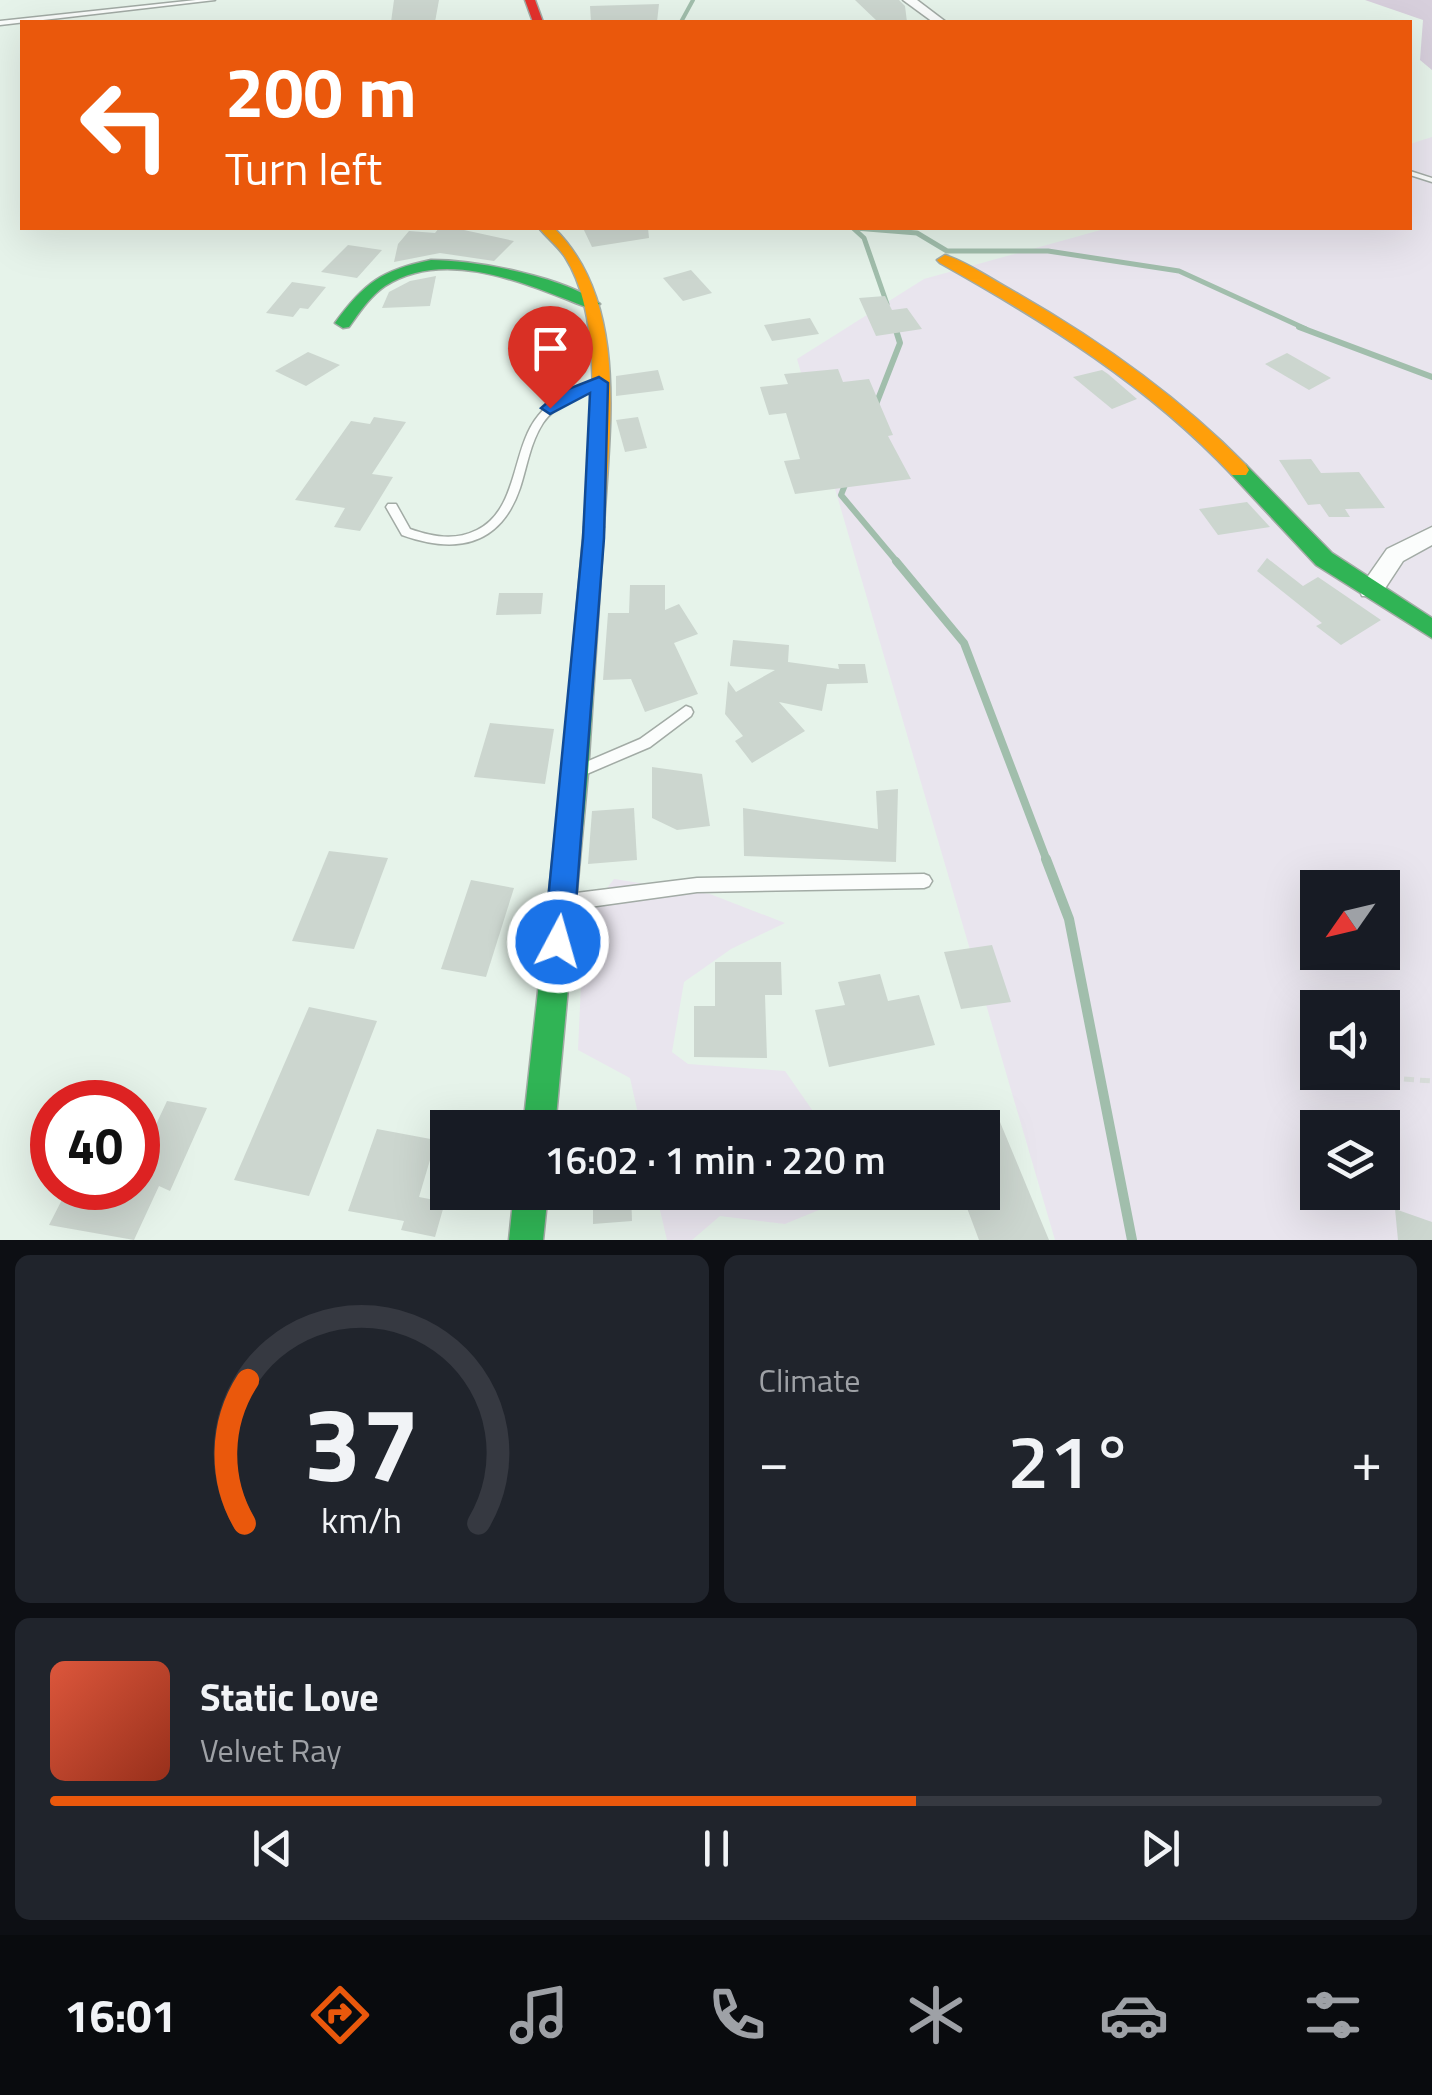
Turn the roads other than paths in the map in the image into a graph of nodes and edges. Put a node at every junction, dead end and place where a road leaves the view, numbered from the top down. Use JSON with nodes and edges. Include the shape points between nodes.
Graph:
{"nodes":[{"id":1,"x":212,"y":0,"type":"edge"},
{"id":2,"x":908,"y":0,"type":"edge"},
{"id":3,"x":170,"y":2,"type":"edge"},
{"id":4,"x":24,"y":20,"type":"edge"},
{"id":5,"x":937,"y":20,"type":"edge"},
{"id":6,"x":548,"y":230,"type":"edge"},
{"id":7,"x":945,"y":260,"type":"dead end"},
{"id":8,"x":592,"y":304,"type":"junction"},
{"id":9,"x":343,"y":323,"type":"dead end"},
{"id":10,"x":599,"y":383,"type":"junction"},
{"id":11,"x":392,"y":506,"type":"dead end"},
{"id":12,"x":1432,"y":535,"type":"edge"},
{"id":13,"x":1370,"y":589,"type":"junction"},
{"id":14,"x":1432,"y":629,"type":"edge"},
{"id":15,"x":686,"y":712,"type":"dead end"},
{"id":16,"x":575,"y":772,"type":"junction"},
{"id":17,"x":924,"y":881,"type":"dead end"},
{"id":18,"x":562,"y":903,"type":"junction"},
{"id":19,"x":541,"y":1110,"type":"edge"},
{"id":20,"x":529,"y":1210,"type":"edge"},
{"id":21,"x":526,"y":1240,"type":"edge"}],
"edges":[{"from":1,"to":3,"type":"lane"},
{"from":2,"to":5,"type":"street"},
{"from":3,"to":4,"type":"lane"},
{"from":6,"to":8,"type":"street","via":[[573,257]]},
{"from":7,"to":13,"type":"street","via":[[1066,326],[1120,365],[1221,450],[1324,558]]},
{"from":8,"to":9,"type":"street","via":[[482,270],[422,268],[380,282]]},
{"from":8,"to":10,"type":"street"},
{"from":10,"to":11,"type":"lane","via":[[564,397],[537,424],[505,510],[483,534],[448,544],[430,541],[406,532]]},
{"from":10,"to":16,"type":"street"},
{"from":12,"to":13,"type":"street","via":[[1395,555]]},
{"from":13,"to":14,"type":"street"},
{"from":15,"to":16,"type":"lane","via":[[644,743]]},
{"from":16,"to":18,"type":"street"},
{"from":17,"to":18,"type":"lane","via":[[697,884]]},
{"from":18,"to":19,"type":"street"},
{"from":20,"to":21,"type":"street"}]}
